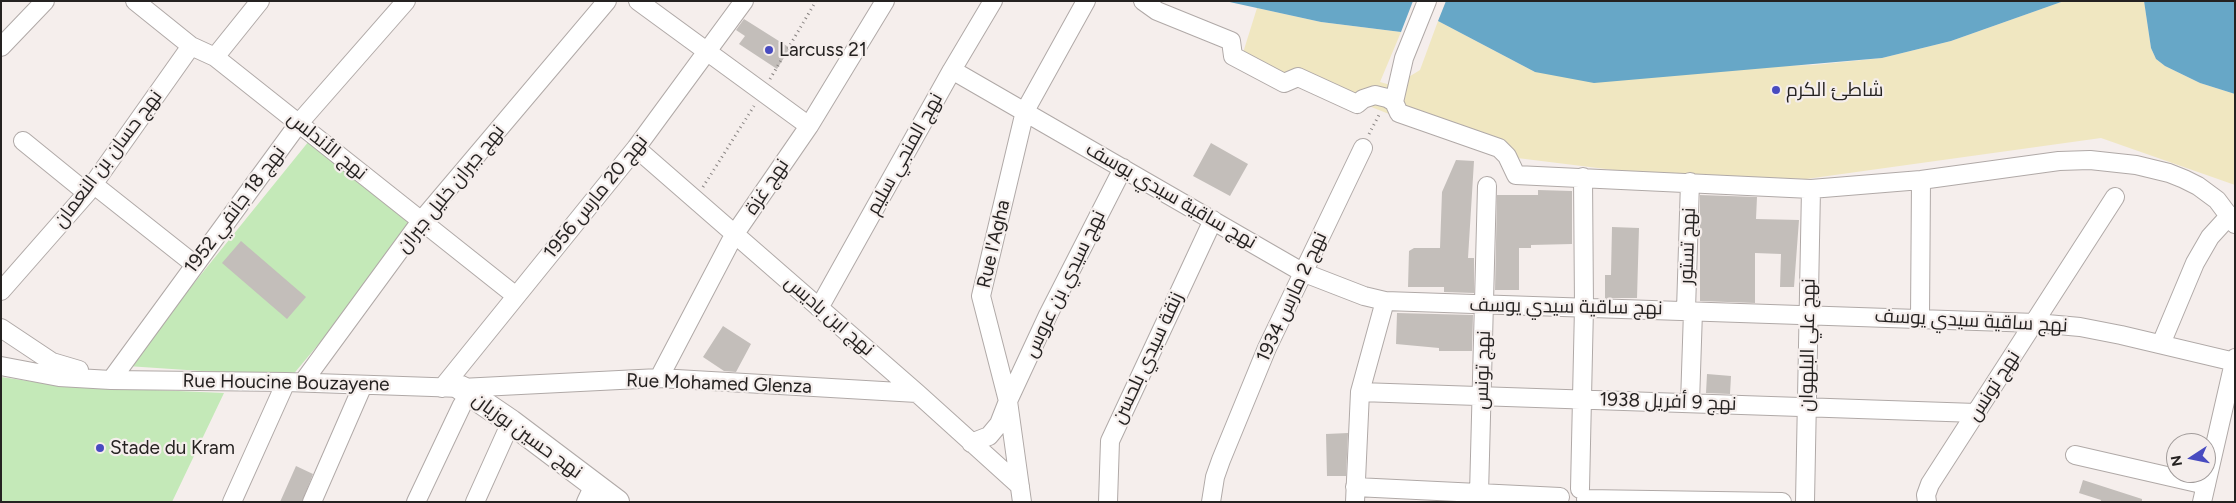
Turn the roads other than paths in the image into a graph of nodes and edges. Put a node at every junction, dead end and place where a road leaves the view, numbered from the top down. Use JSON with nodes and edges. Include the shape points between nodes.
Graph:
{"nodes":[{"id":1,"x":45,"y":1,"type":"edge"},
{"id":2,"x":135,"y":1,"type":"edge"},
{"id":3,"x":260,"y":1,"type":"edge"},
{"id":4,"x":406,"y":1,"type":"edge"},
{"id":5,"x":606,"y":1,"type":"edge"},
{"id":6,"x":638,"y":1,"type":"edge"},
{"id":7,"x":744,"y":1,"type":"edge"},
{"id":8,"x":885,"y":1,"type":"edge"},
{"id":9,"x":993,"y":1,"type":"edge"},
{"id":10,"x":1086,"y":1,"type":"edge"},
{"id":11,"x":1142,"y":1,"type":"edge"},
{"id":12,"x":1427,"y":1,"type":"edge"},
{"id":13,"x":191,"y":46,"type":"junction"},
{"id":14,"x":1,"y":47,"type":"edge"},
{"id":15,"x":707,"y":52,"type":"junction"},
{"id":16,"x":215,"y":57,"type":"junction"},
{"id":17,"x":952,"y":70,"type":"junction"},
{"id":18,"x":1391,"y":100,"type":"junction"},
{"id":19,"x":1025,"y":111,"type":"junction"},
{"id":20,"x":299,"y":124,"type":"junction"},
{"id":21,"x":809,"y":126,"type":"junction"},
{"id":22,"x":23,"y":141,"type":"dead end"},
{"id":23,"x":636,"y":148,"type":"junction"},
{"id":24,"x":1363,"y":148,"type":"road end"},
{"id":25,"x":1122,"y":168,"type":"junction"},
{"id":26,"x":1583,"y":177,"type":"junction"},
{"id":27,"x":1921,"y":180,"type":"junction"},
{"id":28,"x":1690,"y":182,"type":"junction"},
{"id":29,"x":1487,"y":186,"type":"dead end"},
{"id":30,"x":90,"y":189,"type":"junction"},
{"id":31,"x":1811,"y":189,"type":"junction"},
{"id":32,"x":2115,"y":197,"type":"dead end"},
{"id":33,"x":1213,"y":220,"type":"junction"},
{"id":34,"x":2232,"y":220,"type":"edge"},
{"id":35,"x":421,"y":221,"type":"junction"},
{"id":36,"x":734,"y":235,"type":"junction"},
{"id":37,"x":194,"y":264,"type":"junction"},
{"id":38,"x":1302,"y":272,"type":"junction"},
{"id":39,"x":1,"y":291,"type":"edge"},
{"id":40,"x":516,"y":296,"type":"junction"},
{"id":41,"x":1385,"y":301,"type":"junction"},
{"id":42,"x":1485,"y":305,"type":"junction"},
{"id":43,"x":1584,"y":307,"type":"junction"},
{"id":44,"x":819,"y":308,"type":"junction"},
{"id":45,"x":1690,"y":310,"type":"junction"},
{"id":46,"x":1809,"y":314,"type":"junction"},
{"id":47,"x":1920,"y":318,"type":"junction"},
{"id":48,"x":2036,"y":323,"type":"junction"},
{"id":49,"x":1,"y":328,"type":"edge"},
{"id":50,"x":2161,"y":344,"type":"junction"},
{"id":51,"x":2234,"y":361,"type":"edge"},
{"id":52,"x":1,"y":366,"type":"edge"},
{"id":53,"x":659,"y":378,"type":"junction"},
{"id":54,"x":111,"y":380,"type":"junction"},
{"id":55,"x":294,"y":382,"type":"junction"},
{"id":56,"x":363,"y":384,"type":"junction"},
{"id":57,"x":1360,"y":392,"type":"junction"},
{"id":58,"x":917,"y":393,"type":"junction"},
{"id":59,"x":455,"y":394,"type":"junction"},
{"id":60,"x":1483,"y":395,"type":"junction"},
{"id":61,"x":1583,"y":398,"type":"junction"},
{"id":62,"x":1008,"y":401,"type":"junction"},
{"id":63,"x":1690,"y":403,"type":"junction"},
{"id":64,"x":1807,"y":407,"type":"junction"},
{"id":65,"x":1976,"y":414,"type":"junction"},
{"id":66,"x":511,"y":422,"type":"junction"},
{"id":67,"x":971,"y":443,"type":"junction"},
{"id":68,"x":2076,"y":455,"type":"dead end"},
{"id":69,"x":590,"y":493,"type":"edge"},
{"id":70,"x":2204,"y":493,"type":"edge"},
{"id":71,"x":1021,"y":494,"type":"edge"},
{"id":72,"x":1355,"y":494,"type":"edge"},
{"id":73,"x":1479,"y":494,"type":"junction"},
{"id":74,"x":1584,"y":496,"type":"edge"},
{"id":75,"x":1560,"y":500,"type":"edge"},
{"id":76,"x":232,"y":502,"type":"edge"},
{"id":77,"x":312,"y":502,"type":"edge"},
{"id":78,"x":416,"y":502,"type":"edge"},
{"id":79,"x":475,"y":502,"type":"edge"},
{"id":80,"x":617,"y":502,"type":"edge"},
{"id":81,"x":1108,"y":502,"type":"edge"},
{"id":82,"x":1211,"y":502,"type":"edge"},
{"id":83,"x":1782,"y":502,"type":"edge"},
{"id":84,"x":1805,"y":502,"type":"edge"},
{"id":85,"x":1927,"y":502,"type":"edge"}],
"edges":[{"from":1,"to":14,"type":"street"},
{"from":2,"to":13,"type":"street","name":"نهج الأندلس"},
{"from":3,"to":16,"type":"street"},
{"from":4,"to":20,"type":"street","name":"نهج 18 جانفي 1952"},
{"from":5,"to":35,"type":"street","name":"نهج جبران خليل جبران"},
{"from":6,"to":15,"type":"street"},
{"from":7,"to":15,"type":"street","name":"نهج 20 مارس 1956"},
{"from":8,"to":21,"type":"street","name":"نهج غزة"},
{"from":9,"to":17,"type":"street","name":"نهج المنجي سليم"},
{"from":10,"to":19,"type":"street","name":"Rue l'Agha"},
{"from":11,"to":18,"type":"street","via":[[1157,11],[1231,41],[1233,56],[1284,83],[1298,77],[1357,104],[1375,95]]},
{"from":12,"to":18,"type":"street"},
{"from":13,"to":16,"type":"street","name":"نهج الأندلس"},
{"from":13,"to":30,"type":"street","name":"نهج حسان بن النعمان"},
{"from":15,"to":21,"type":"street"},
{"from":15,"to":23,"type":"street","name":"نهج 20 مارس 1956"},
{"from":16,"to":20,"type":"street","name":"نهج الأندلس"},
{"from":17,"to":19,"type":"street","name":"نهج ساقية سيدي يوسف"},
{"from":17,"to":44,"type":"street","name":"نهج المنجي سليم"},
{"from":18,"to":26,"type":"street","via":[[1399,112],[1502,150],[1516,175]]},
{"from":19,"to":25,"type":"street","name":"نهج ساقية سيدي يوسف"},
{"from":19,"to":62,"type":"street","name":"Rue l'Agha","via":[[981,296]]},
{"from":20,"to":35,"type":"street","name":"نهج الأندلس"},
{"from":20,"to":37,"type":"street","name":"نهج 18 جانفي 1952"},
{"from":21,"to":36,"type":"street","name":"نهج غزة"},
{"from":22,"to":30,"type":"street"},
{"from":23,"to":36,"type":"street","name":"نهج ابن باديس"},
{"from":23,"to":40,"type":"street","name":"نهج 20 مارس 1956"},
{"from":24,"to":38,"type":"street","name":"نهج 2 مارس 1934"},
{"from":25,"to":33,"type":"street","name":"نهج ساقية سيدي يوسف"},
{"from":25,"to":62,"type":"street","name":"نهج سيدي بن عروس"},
{"from":26,"to":28,"type":"street"},
{"from":26,"to":43,"type":"street"},
{"from":27,"to":31,"type":"street"},
{"from":27,"to":34,"type":"street","via":[[2059,161],[2106,161],[2184,179],[2206,192]]},
{"from":27,"to":47,"type":"street"},
{"from":28,"to":31,"type":"street"},
{"from":28,"to":45,"type":"street","name":"نهج تستور"},
{"from":29,"to":42,"type":"street","name":"نهج تونس"},
{"from":30,"to":37,"type":"street"},
{"from":30,"to":39,"type":"street","name":"نهج حسان بن النعمان"},
{"from":31,"to":46,"type":"street","name":"نهج علي البلهوان"},
{"from":32,"to":48,"type":"street","name":"نهج تونس"},
{"from":33,"to":38,"type":"street","name":"نهج ساقية سيدي يوسف"},
{"from":33,"to":81,"type":"street","name":"زنقة سيدي بلحسن","via":[[1110,441]]},
{"from":34,"to":50,"type":"street","via":[[2210,237],[2195,263]]},
{"from":35,"to":40,"type":"street","name":"نهج الأندلس"},
{"from":35,"to":55,"type":"street","name":"نهج جبران خليل جبران"},
{"from":36,"to":44,"type":"street","name":"نهج ابن باديس"},
{"from":36,"to":53,"type":"street","name":"نهج غزة"},
{"from":37,"to":54,"type":"street","name":"نهج 18 جانفي 1952"},
{"from":38,"to":41,"type":"street","name":"نهج ساقية سيدي يوسف"},
{"from":38,"to":82,"type":"street","name":"نهج 2 مارس 1934","via":[[1266,348],[1227,444],[1215,477]]},
{"from":40,"to":59,"type":"street","name":"نهج 20 مارس 1956"},
{"from":41,"to":42,"type":"street","name":"نهج ساقية سيدي يوسف"},
{"from":41,"to":57,"type":"street"},
{"from":42,"to":43,"type":"street","name":"نهج ساقية سيدي يوسف"},
{"from":42,"to":60,"type":"street","name":"نهج تونس"},
{"from":43,"to":45,"type":"street","name":"نهج ساقية سيدي يوسف"},
{"from":43,"to":61,"type":"street"},
{"from":44,"to":58,"type":"street","name":"نهج ابن باديس"},
{"from":45,"to":46,"type":"street","name":"نهج ساقية سيدي يوسف"},
{"from":45,"to":63,"type":"street","name":"نهج تستور"},
{"from":46,"to":47,"type":"street","name":"نهج ساقية سيدي يوسف"},
{"from":46,"to":64,"type":"street","name":"نهج علي البلهوان"},
{"from":47,"to":48,"type":"street","name":"نهج ساقية سيدي يوسف"},
{"from":48,"to":50,"type":"street","name":"نهج ساقية سيدي يوسف","via":[[2080,327]]},
{"from":48,"to":65,"type":"street","name":"نهج تونس"},
{"from":49,"to":54,"type":"street","via":[[52,362]]},
{"from":50,"to":51,"type":"street","name":"نهج ساقية سيدي يوسف"},
{"from":51,"to":70,"type":"street"},
{"from":52,"to":54,"type":"street","via":[[59,376]]},
{"from":53,"to":58,"type":"street","name":"Rue Mohamed Glenza"},
{"from":53,"to":59,"type":"street","name":"Rue Mohamed Glenza"},
{"from":54,"to":55,"type":"street","name":"Rue Houcine Bouzayene"},
{"from":55,"to":56,"type":"street","name":"Rue Houcine Bouzayene"},
{"from":55,"to":76,"type":"street","name":"نهج جبران خليل جبران"},
{"from":56,"to":59,"type":"street","name":"Rue Houcine Bouzayene"},
{"from":56,"to":77,"type":"street"},
{"from":57,"to":60,"type":"street","name":"نهج 9 أفريل 1938"},
{"from":57,"to":72,"type":"street"},
{"from":58,"to":67,"type":"street","name":"نهج ابن باديس"},
{"from":59,"to":66,"type":"street","name":"نهج حسين بوزيان"},
{"from":59,"to":78,"type":"street","name":"نهج 20 مارس 1956"},
{"from":60,"to":61,"type":"street","name":"نهج 9 أفريل 1938"},
{"from":60,"to":73,"type":"street","name":"نهج تونس"},
{"from":61,"to":63,"type":"street","name":"نهج 9 أفريل 1938"},
{"from":61,"to":74,"type":"street"},
{"from":62,"to":67,"type":"street","name":"نهج سيدي بن عروس","via":[[996,430]]},
{"from":62,"to":71,"type":"street","name":"Rue l'Agha"},
{"from":63,"to":64,"type":"street","name":"نهج 9 أفريل 1938"},
{"from":64,"to":65,"type":"street","name":"نهج 9 أفريل 1938"},
{"from":64,"to":84,"type":"street","name":"نهج علي البلهوان"},
{"from":65,"to":85,"type":"street","name":"نهج تونس","via":[[1930,484]]},
{"from":66,"to":69,"type":"street","name":"نهج حسين بوزيان"},
{"from":66,"to":79,"type":"street"},
{"from":67,"to":71,"type":"street","name":"نهج ابن باديس"},
{"from":68,"to":70,"type":"street"},
{"from":69,"to":80,"type":"street","name":"نهج حسين بوزيان"},
{"from":72,"to":73,"type":"street"},
{"from":73,"to":75,"type":"street"},
{"from":74,"to":75,"type":"street","via":[[1568,488],[1562,492]]},
{"from":74,"to":83,"type":"street"}]}
